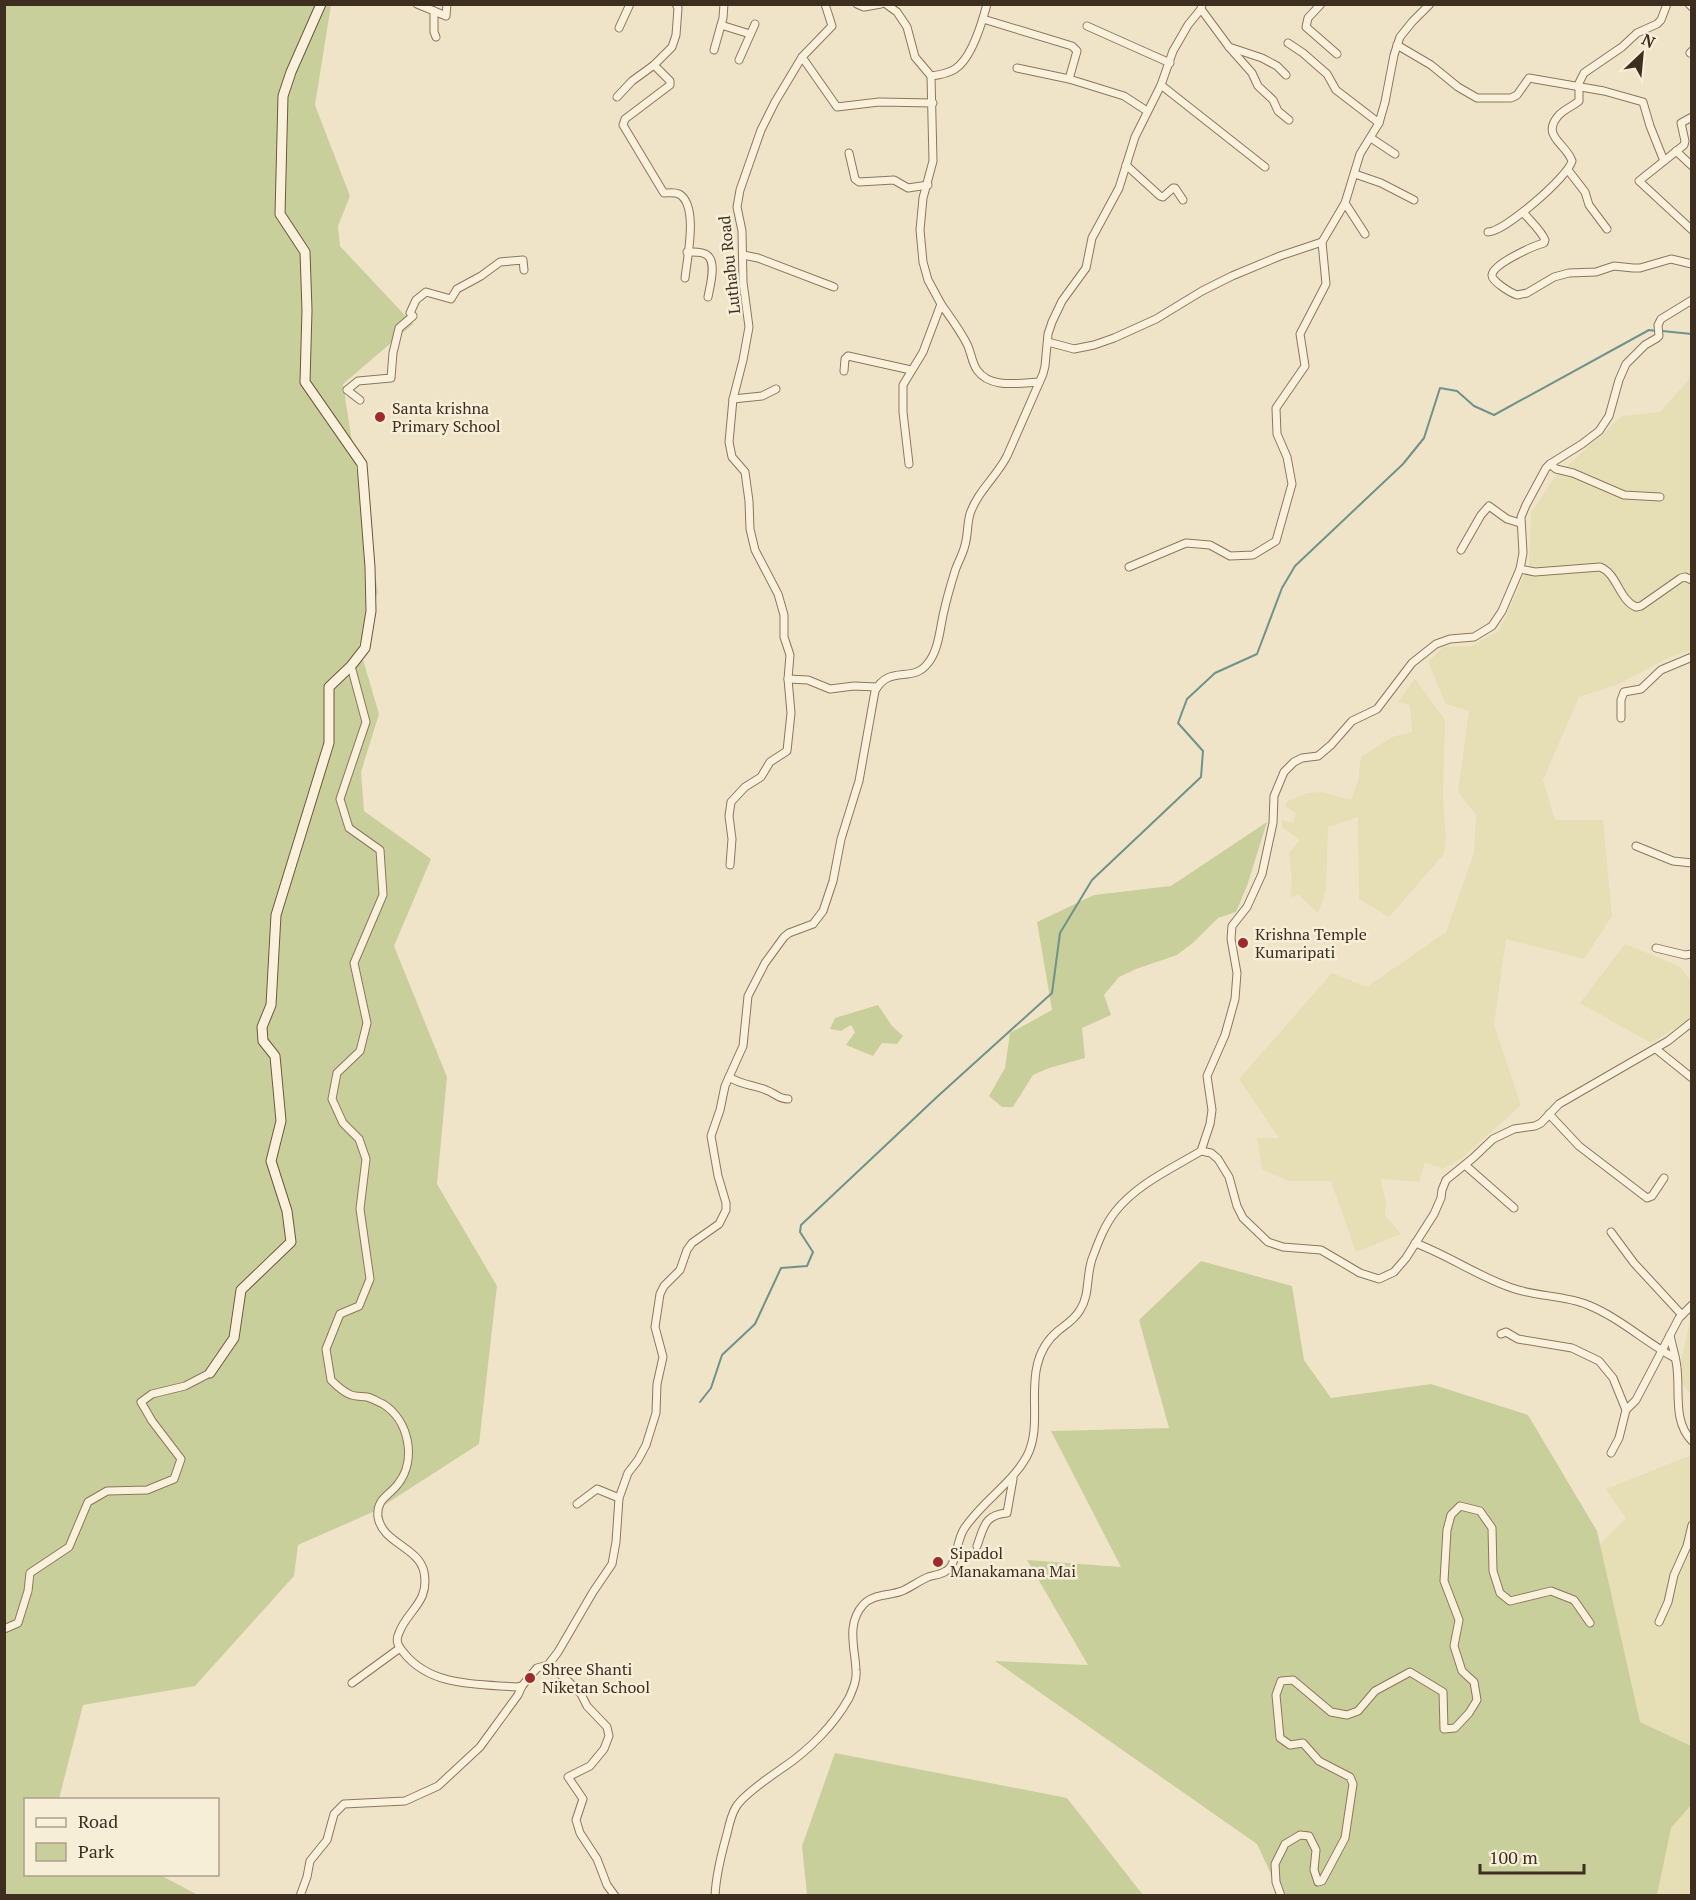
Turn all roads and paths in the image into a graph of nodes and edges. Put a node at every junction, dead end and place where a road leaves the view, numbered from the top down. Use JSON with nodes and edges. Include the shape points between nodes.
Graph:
{"nodes":[{"id":1,"x":321,"y":4,"type":"edge"},
{"id":2,"x":447,"y":4,"type":"edge"},
{"id":3,"x":630,"y":4,"type":"edge"},
{"id":4,"x":676,"y":4,"type":"edge"},
{"id":5,"x":724,"y":4,"type":"edge"},
{"id":6,"x":825,"y":4,"type":"edge"},
{"id":7,"x":857,"y":4,"type":"edge"},
{"id":8,"x":881,"y":4,"type":"edge"},
{"id":9,"x":886,"y":4,"type":"edge"},
{"id":10,"x":987,"y":4,"type":"edge"},
{"id":11,"x":1321,"y":4,"type":"edge"},
{"id":12,"x":1430,"y":4,"type":"edge"},
{"id":13,"x":1667,"y":4,"type":"edge"},
{"id":14,"x":417,"y":5,"type":"edge"},
{"id":15,"x":1202,"y":7,"type":"edge"},
{"id":16,"x":434,"y":11,"type":"junction"},
{"id":17,"x":983,"y":19,"type":"junction"},
{"id":18,"x":755,"y":24,"type":"dead end"},
{"id":19,"x":722,"y":25,"type":"junction"},
{"id":20,"x":1087,"y":26,"type":"dead end"},
{"id":21,"x":619,"y":28,"type":"dead end"},
{"id":22,"x":750,"y":34,"type":"junction"},
{"id":23,"x":436,"y":38,"type":"dead end"},
{"id":24,"x":1288,"y":43,"type":"dead end"},
{"id":25,"x":1397,"y":45,"type":"junction"},
{"id":26,"x":1229,"y":47,"type":"junction"},
{"id":27,"x":714,"y":51,"type":"dead end"},
{"id":28,"x":1337,"y":54,"type":"dead end"},
{"id":29,"x":802,"y":57,"type":"junction"},
{"id":30,"x":739,"y":60,"type":"dead end"},
{"id":31,"x":1170,"y":63,"type":"junction"},
{"id":32,"x":654,"y":65,"type":"junction"},
{"id":33,"x":1017,"y":68,"type":"dead end"},
{"id":34,"x":1286,"y":75,"type":"dead end"},
{"id":35,"x":932,"y":76,"type":"junction"},
{"id":36,"x":1069,"y":79,"type":"junction"},
{"id":37,"x":1161,"y":85,"type":"junction"},
{"id":38,"x":1578,"y":88,"type":"junction"},
{"id":39,"x":617,"y":97,"type":"dead end"},
{"id":40,"x":933,"y":103,"type":"junction"},
{"id":41,"x":1147,"y":111,"type":"junction"},
{"id":42,"x":1692,"y":117,"type":"edge"},
{"id":43,"x":1289,"y":120,"type":"dead end"},
{"id":44,"x":1379,"y":123,"type":"junction"},
{"id":45,"x":1371,"y":138,"type":"junction"},
{"id":46,"x":1676,"y":151,"type":"junction"},
{"id":47,"x":849,"y":153,"type":"dead end"},
{"id":48,"x":1395,"y":154,"type":"dead end"},
{"id":49,"x":1664,"y":161,"type":"junction"},
{"id":50,"x":1126,"y":165,"type":"junction"},
{"id":51,"x":1265,"y":166,"type":"dead end"},
{"id":52,"x":1692,"y":166,"type":"edge"},
{"id":53,"x":1568,"y":170,"type":"junction"},
{"id":54,"x":1355,"y":174,"type":"junction"},
{"id":55,"x":928,"y":185,"type":"junction"},
{"id":56,"x":1183,"y":200,"type":"dead end"},
{"id":57,"x":1414,"y":200,"type":"dead end"},
{"id":58,"x":1345,"y":203,"type":"junction"},
{"id":59,"x":1523,"y":212,"type":"junction"},
{"id":60,"x":1692,"y":216,"type":"edge"},
{"id":61,"x":1685,"y":224,"type":"junction"},
{"id":62,"x":1607,"y":229,"type":"dead end"},
{"id":63,"x":1692,"y":230,"type":"edge"},
{"id":64,"x":1488,"y":232,"type":"dead end"},
{"id":65,"x":1365,"y":234,"type":"dead end"},
{"id":66,"x":1322,"y":242,"type":"junction"},
{"id":67,"x":687,"y":252,"type":"junction"},
{"id":68,"x":743,"y":255,"type":"junction"},
{"id":69,"x":1692,"y":264,"type":"edge"},
{"id":70,"x":524,"y":270,"type":"dead end"},
{"id":71,"x":685,"y":278,"type":"dead end"},
{"id":72,"x":834,"y":287,"type":"dead end"},
{"id":73,"x":708,"y":297,"type":"dead end"},
{"id":74,"x":1692,"y":300,"type":"edge"},
{"id":75,"x":941,"y":304,"type":"junction"},
{"id":76,"x":1048,"y":342,"type":"junction"},
{"id":77,"x":911,"y":370,"type":"junction"},
{"id":78,"x":844,"y":371,"type":"dead end"},
{"id":79,"x":1039,"y":382,"type":"junction"},
{"id":80,"x":776,"y":389,"type":"dead end"},
{"id":81,"x":733,"y":399,"type":"junction"},
{"id":82,"x":360,"y":400,"type":"dead end"},
{"id":83,"x":909,"y":464,"type":"dead end"},
{"id":84,"x":1550,"y":464,"type":"junction"},
{"id":85,"x":1660,"y":497,"type":"dead end"},
{"id":86,"x":1520,"y":524,"type":"junction"},
{"id":87,"x":1461,"y":550,"type":"dead end"},
{"id":88,"x":1129,"y":567,"type":"dead end"},
{"id":89,"x":1520,"y":569,"type":"junction"},
{"id":90,"x":1692,"y":580,"type":"edge"},
{"id":91,"x":1692,"y":657,"type":"edge"},
{"id":92,"x":351,"y":666,"type":"junction"},
{"id":93,"x":788,"y":679,"type":"junction"},
{"id":94,"x":877,"y":687,"type":"junction"},
{"id":95,"x":1621,"y":718,"type":"dead end"},
{"id":96,"x":1636,"y":846,"type":"dead end"},
{"id":97,"x":1692,"y":863,"type":"edge"},
{"id":98,"x":730,"y":865,"type":"dead end"},
{"id":99,"x":1656,"y":948,"type":"dead end"},
{"id":100,"x":1692,"y":954,"type":"edge"},
{"id":101,"x":1692,"y":1022,"type":"edge"},
{"id":102,"x":1656,"y":1049,"type":"junction"},
{"id":103,"x":729,"y":1077,"type":"junction"},
{"id":104,"x":1692,"y":1078,"type":"edge"},
{"id":105,"x":788,"y":1099,"type":"dead end"},
{"id":106,"x":1549,"y":1114,"type":"junction"},
{"id":107,"x":1201,"y":1151,"type":"junction"},
{"id":108,"x":1465,"y":1165,"type":"junction"},
{"id":109,"x":1664,"y":1178,"type":"dead end"},
{"id":110,"x":1514,"y":1208,"type":"dead end"},
{"id":111,"x":1611,"y":1232,"type":"dead end"},
{"id":112,"x":1415,"y":1243,"type":"junction"},
{"id":113,"x":1692,"y":1305,"type":"edge"},
{"id":114,"x":1682,"y":1315,"type":"junction"},
{"id":115,"x":1501,"y":1334,"type":"dead end"},
{"id":116,"x":1670,"y":1335,"type":"junction"},
{"id":117,"x":1662,"y":1351,"type":"junction"},
{"id":118,"x":1675,"y":1358,"type":"junction"},
{"id":119,"x":210,"y":1372,"type":"joint"},
{"id":120,"x":1626,"y":1410,"type":"junction"},
{"id":121,"x":1692,"y":1442,"type":"edge"},
{"id":122,"x":1611,"y":1453,"type":"dead end"},
{"id":123,"x":1013,"y":1476,"type":"junction"},
{"id":124,"x":619,"y":1498,"type":"junction"},
{"id":125,"x":577,"y":1504,"type":"dead end"},
{"id":126,"x":1692,"y":1525,"type":"edge"},
{"id":127,"x":977,"y":1546,"type":"dead end"},
{"id":128,"x":1659,"y":1622,"type":"dead end"},
{"id":129,"x":1590,"y":1623,"type":"dead end"},
{"id":130,"x":4,"y":1629,"type":"edge"},
{"id":131,"x":400,"y":1648,"type":"junction"},
{"id":132,"x":548,"y":1665,"type":"junction"},
{"id":133,"x":352,"y":1683,"type":"dead end"},
{"id":134,"x":522,"y":1686,"type":"junction"},
{"id":135,"x":300,"y":1896,"type":"edge"},
{"id":136,"x":615,"y":1896,"type":"edge"},
{"id":137,"x":715,"y":1896,"type":"edge"},
{"id":138,"x":1281,"y":1896,"type":"edge"}],
"edges":[{"from":1,"to":92,"type":"main road","via":[[283,96],[280,214],[304,252],[304,382],[362,464],[371,611],[365,648]]},
{"from":2,"to":16,"type":"street","via":[[446,16]]},
{"from":3,"to":21,"type":"street"},
{"from":4,"to":32,"type":"street","via":[[672,47]]},
{"from":5,"to":19,"type":"street"},
{"from":6,"to":29,"type":"street","name":"Luthabu Road","via":[[832,26]]},
{"from":7,"to":8,"type":"street"},
{"from":9,"to":35,"type":"street","via":[[902,19],[915,57]]},
{"from":10,"to":17,"type":"street"},
{"from":11,"to":28,"type":"street","via":[[1308,18],[1306,27]]},
{"from":12,"to":25,"type":"street","via":[[1405,30]]},
{"from":13,"to":38,"type":"street","via":[[1657,24],[1637,33],[1589,69]]},
{"from":14,"to":16,"type":"street"},
{"from":15,"to":26,"type":"street"},
{"from":15,"to":31,"type":"street","via":[[1181,36]]},
{"from":16,"to":23,"type":"street"},
{"from":17,"to":35,"type":"street","via":[[968,55],[955,69]]},
{"from":17,"to":36,"type":"street","via":[[1076,48]]},
{"from":18,"to":22,"type":"street"},
{"from":19,"to":22,"type":"street"},
{"from":19,"to":27,"type":"street"},
{"from":20,"to":31,"type":"street"},
{"from":22,"to":30,"type":"street"},
{"from":24,"to":44,"type":"street","via":[[1327,74],[1336,90]]},
{"from":25,"to":38,"type":"street","via":[[1477,98],[1511,98],[1529,78]]},
{"from":25,"to":44,"type":"street"},
{"from":26,"to":34,"type":"street","via":[[1262,58]]},
{"from":26,"to":43,"type":"street"},
{"from":29,"to":40,"type":"street","via":[[837,107],[879,102]]},
{"from":29,"to":68,"type":"street","name":"Luthabu Road","via":[[761,130],[740,190],[737,207]]},
{"from":31,"to":37,"type":"street"},
{"from":32,"to":39,"type":"street"},
{"from":32,"to":67,"type":"street","via":[[670,84],[625,119],[623,125],[664,193],[684,199],[691,217]]},
{"from":33,"to":36,"type":"street"},
{"from":35,"to":40,"type":"street"},
{"from":36,"to":41,"type":"street","via":[[1124,96]]},
{"from":37,"to":41,"type":"street"},
{"from":37,"to":51,"type":"street"},
{"from":38,"to":49,"type":"street","via":[[1643,102]]},
{"from":38,"to":53,"type":"street","via":[[1580,101],[1559,115],[1552,126],[1553,135],[1572,161]]},
{"from":40,"to":55,"type":"street","via":[[933,161]]},
{"from":41,"to":50,"type":"street"},
{"from":42,"to":46,"type":"street","via":[[1681,123],[1685,141]]},
{"from":44,"to":45,"type":"street"},
{"from":45,"to":48,"type":"street"},
{"from":45,"to":54,"type":"street","via":[[1360,154]]},
{"from":46,"to":49,"type":"street"},
{"from":46,"to":52,"type":"street"},
{"from":47,"to":55,"type":"street","via":[[859,182],[894,180],[908,189]]},
{"from":49,"to":61,"type":"street","via":[[1639,181]]},
{"from":50,"to":56,"type":"street","via":[[1160,196],[1175,188]]},
{"from":50,"to":76,"type":"street","via":[[1119,188],[1092,238],[1086,268],[1062,300]]},
{"from":53,"to":59,"type":"street"},
{"from":53,"to":62,"type":"street"},
{"from":54,"to":57,"type":"street"},
{"from":54,"to":58,"type":"street"},
{"from":55,"to":75,"type":"street","via":[[921,217],[923,262]]},
{"from":58,"to":65,"type":"street"},
{"from":58,"to":66,"type":"street"},
{"from":59,"to":64,"type":"street","via":[[1498,230]]},
{"from":59,"to":69,"type":"street","via":[[1543,234],[1544,243],[1519,253],[1492,274],[1496,283],[1517,295],[1569,273],[1596,272],[1614,266],[1640,268],[1671,259]]},
{"from":60,"to":61,"type":"street"},
{"from":61,"to":63,"type":"street"},
{"from":66,"to":76,"type":"street","via":[[1232,276],[1114,338],[1074,349]]},
{"from":66,"to":88,"type":"street","via":[[1326,284],[1300,334],[1305,366],[1276,408],[1277,434],[1292,483],[1276,541],[1253,555],[1230,556],[1209,545],[1186,543]]},
{"from":67,"to":71,"type":"street"},
{"from":67,"to":73,"type":"street","via":[[701,253],[711,260]]},
{"from":68,"to":72,"type":"street"},
{"from":68,"to":81,"type":"street","name":"Luthabu Road","via":[[749,327]]},
{"from":70,"to":82,"type":"street","via":[[523,261],[500,262],[457,288],[451,299],[426,292],[416,300],[410,313],[413,316],[399,328],[391,378],[358,381],[347,390]]},
{"from":74,"to":84,"type":"street","via":[[1664,316],[1657,338],[1626,364],[1609,416],[1599,431]]},
{"from":75,"to":77,"type":"street","via":[[923,352]]},
{"from":75,"to":79,"type":"street","via":[[966,341],[975,369],[982,376],[996,383]]},
{"from":76,"to":79,"type":"street"},
{"from":77,"to":78,"type":"street","via":[[848,356]]},
{"from":77,"to":83,"type":"street","via":[[903,385]]},
{"from":79,"to":94,"type":"street","via":[[1002,467],[969,515],[966,545],[929,662],[910,674],[885,678]]},
{"from":80,"to":81,"type":"street","via":[[762,396]]},
{"from":81,"to":93,"type":"street","name":"Luthabu Road","via":[[729,442],[732,457],[745,472],[755,549],[784,615],[784,637],[790,655]]},
{"from":84,"to":85,"type":"street","via":[[1624,495]]},
{"from":84,"to":86,"type":"street"},
{"from":86,"to":87,"type":"street","via":[[1489,506]]},
{"from":86,"to":89,"type":"street"},
{"from":89,"to":90,"type":"street","via":[[1535,572],[1600,567],[1608,571],[1636,607],[1681,578]]},
{"from":89,"to":107,"type":"street","via":[[1492,627],[1474,637],[1436,644],[1412,663],[1377,709],[1352,722],[1318,756],[1302,758],[1284,772],[1274,796],[1273,823],[1262,874],[1247,907],[1232,926],[1237,973],[1235,999],[1207,1076],[1212,1110]]},
{"from":91,"to":95,"type":"street","via":[[1661,670],[1641,689],[1624,692]]},
{"from":92,"to":119,"type":"main road","via":[[328,687],[329,743],[276,915],[272,1005],[262,1027],[263,1041],[275,1056],[281,1121],[271,1161],[287,1211],[291,1242],[241,1290],[234,1338]]},
{"from":92,"to":131,"type":"street","via":[[366,722],[340,799],[349,828],[381,850],[383,895],[354,963],[367,1023],[360,1051],[337,1073],[332,1099],[343,1123],[359,1139],[366,1159],[360,1209],[370,1279],[359,1306],[340,1314],[326,1349],[331,1380],[350,1395],[368,1397],[385,1405],[406,1434],[406,1469],[398,1485],[383,1497],[378,1507],[379,1520],[390,1537],[415,1557],[424,1573],[418,1606],[398,1635]]},
{"from":93,"to":94,"type":"street","via":[[808,680],[830,689]]},
{"from":93,"to":98,"type":"street","via":[[791,712],[787,752],[770,762],[761,777],[745,786],[731,802]]},
{"from":94,"to":103,"type":"street","via":[[859,781],[841,838],[829,896],[818,919],[789,933],[758,975],[748,996],[743,1046]]},
{"from":96,"to":97,"type":"street","via":[[1673,861]]},
{"from":99,"to":100,"type":"street"},
{"from":101,"to":102,"type":"street"},
{"from":102,"to":104,"type":"street"},
{"from":102,"to":106,"type":"street","via":[[1566,1099]]},
{"from":103,"to":105,"type":"street"},
{"from":103,"to":124,"type":"street","via":[[711,1136],[726,1210],[719,1224],[692,1243],[680,1270],[660,1293],[655,1327],[663,1357],[656,1413],[646,1445],[628,1473]]},
{"from":106,"to":108,"type":"street","via":[[1535,1126],[1493,1138]]},
{"from":106,"to":109,"type":"street","via":[[1579,1146],[1647,1198]]},
{"from":107,"to":112,"type":"street","via":[[1218,1159],[1243,1218],[1275,1245],[1321,1250],[1360,1273],[1379,1279],[1399,1267]]},
{"from":107,"to":123,"type":"street","via":[[1147,1183],[1120,1206],[1109,1222],[1090,1266],[1082,1308],[1052,1336],[1039,1358],[1030,1449]]},
{"from":108,"to":110,"type":"street"},
{"from":108,"to":112,"type":"street","via":[[1446,1180],[1438,1206]]},
{"from":111,"to":114,"type":"street"},
{"from":112,"to":117,"type":"street","via":[[1512,1288],[1586,1304]]},
{"from":113,"to":114,"type":"street"},
{"from":114,"to":116,"type":"street"},
{"from":115,"to":120,"type":"street","via":[[1572,1348],[1599,1361],[1613,1378]]},
{"from":116,"to":117,"type":"street"},
{"from":116,"to":118,"type":"street"},
{"from":117,"to":118,"type":"street"},
{"from":117,"to":120,"type":"street","via":[[1636,1400]]},
{"from":118,"to":121,"type":"street","via":[[1679,1417]]},
{"from":119,"to":130,"type":"street","via":[[141,1402],[181,1459],[174,1479],[147,1490],[107,1491],[88,1502],[69,1547],[30,1573],[18,1623]]},
{"from":120,"to":122,"type":"street"},
{"from":123,"to":127,"type":"street","via":[[1007,1513],[995,1514],[987,1521]]},
{"from":123,"to":137,"type":"street","via":[[969,1522],[948,1570],[903,1591],[871,1599],[859,1610],[853,1637],[856,1677],[847,1701],[831,1725],[807,1749],[737,1805],[718,1865]]},
{"from":124,"to":125,"type":"street","via":[[597,1489]]},
{"from":124,"to":132,"type":"street","via":[[612,1564]]},
{"from":126,"to":128,"type":"street"},
{"from":129,"to":138,"type":"street","via":[[1574,1600],[1551,1591],[1510,1601],[1500,1593],[1493,1571],[1492,1528],[1480,1511],[1460,1506],[1450,1515],[1444,1581],[1459,1620],[1454,1646],[1462,1671],[1474,1682],[1477,1700],[1455,1728],[1444,1729],[1443,1692],[1410,1672],[1375,1691],[1358,1711],[1347,1715],[1331,1713],[1293,1680],[1281,1681],[1276,1695],[1280,1738],[1290,1745],[1303,1743],[1319,1761],[1350,1777],[1353,1784],[1345,1838],[1322,1881],[1318,1882],[1314,1870],[1316,1850],[1310,1836],[1300,1835],[1285,1844],[1275,1864]]},
{"from":131,"to":133,"type":"street"},
{"from":131,"to":134,"type":"street","via":[[408,1659],[436,1677],[471,1684]]},
{"from":132,"to":134,"type":"street","via":[[537,1668]]},
{"from":132,"to":136,"type":"street","via":[[581,1694],[607,1727],[609,1736],[604,1749],[590,1766],[568,1777],[583,1799],[576,1820],[580,1833]]},
{"from":134,"to":135,"type":"street","via":[[480,1747],[438,1786],[405,1801],[344,1804],[334,1814],[327,1840],[310,1861]]}]}
